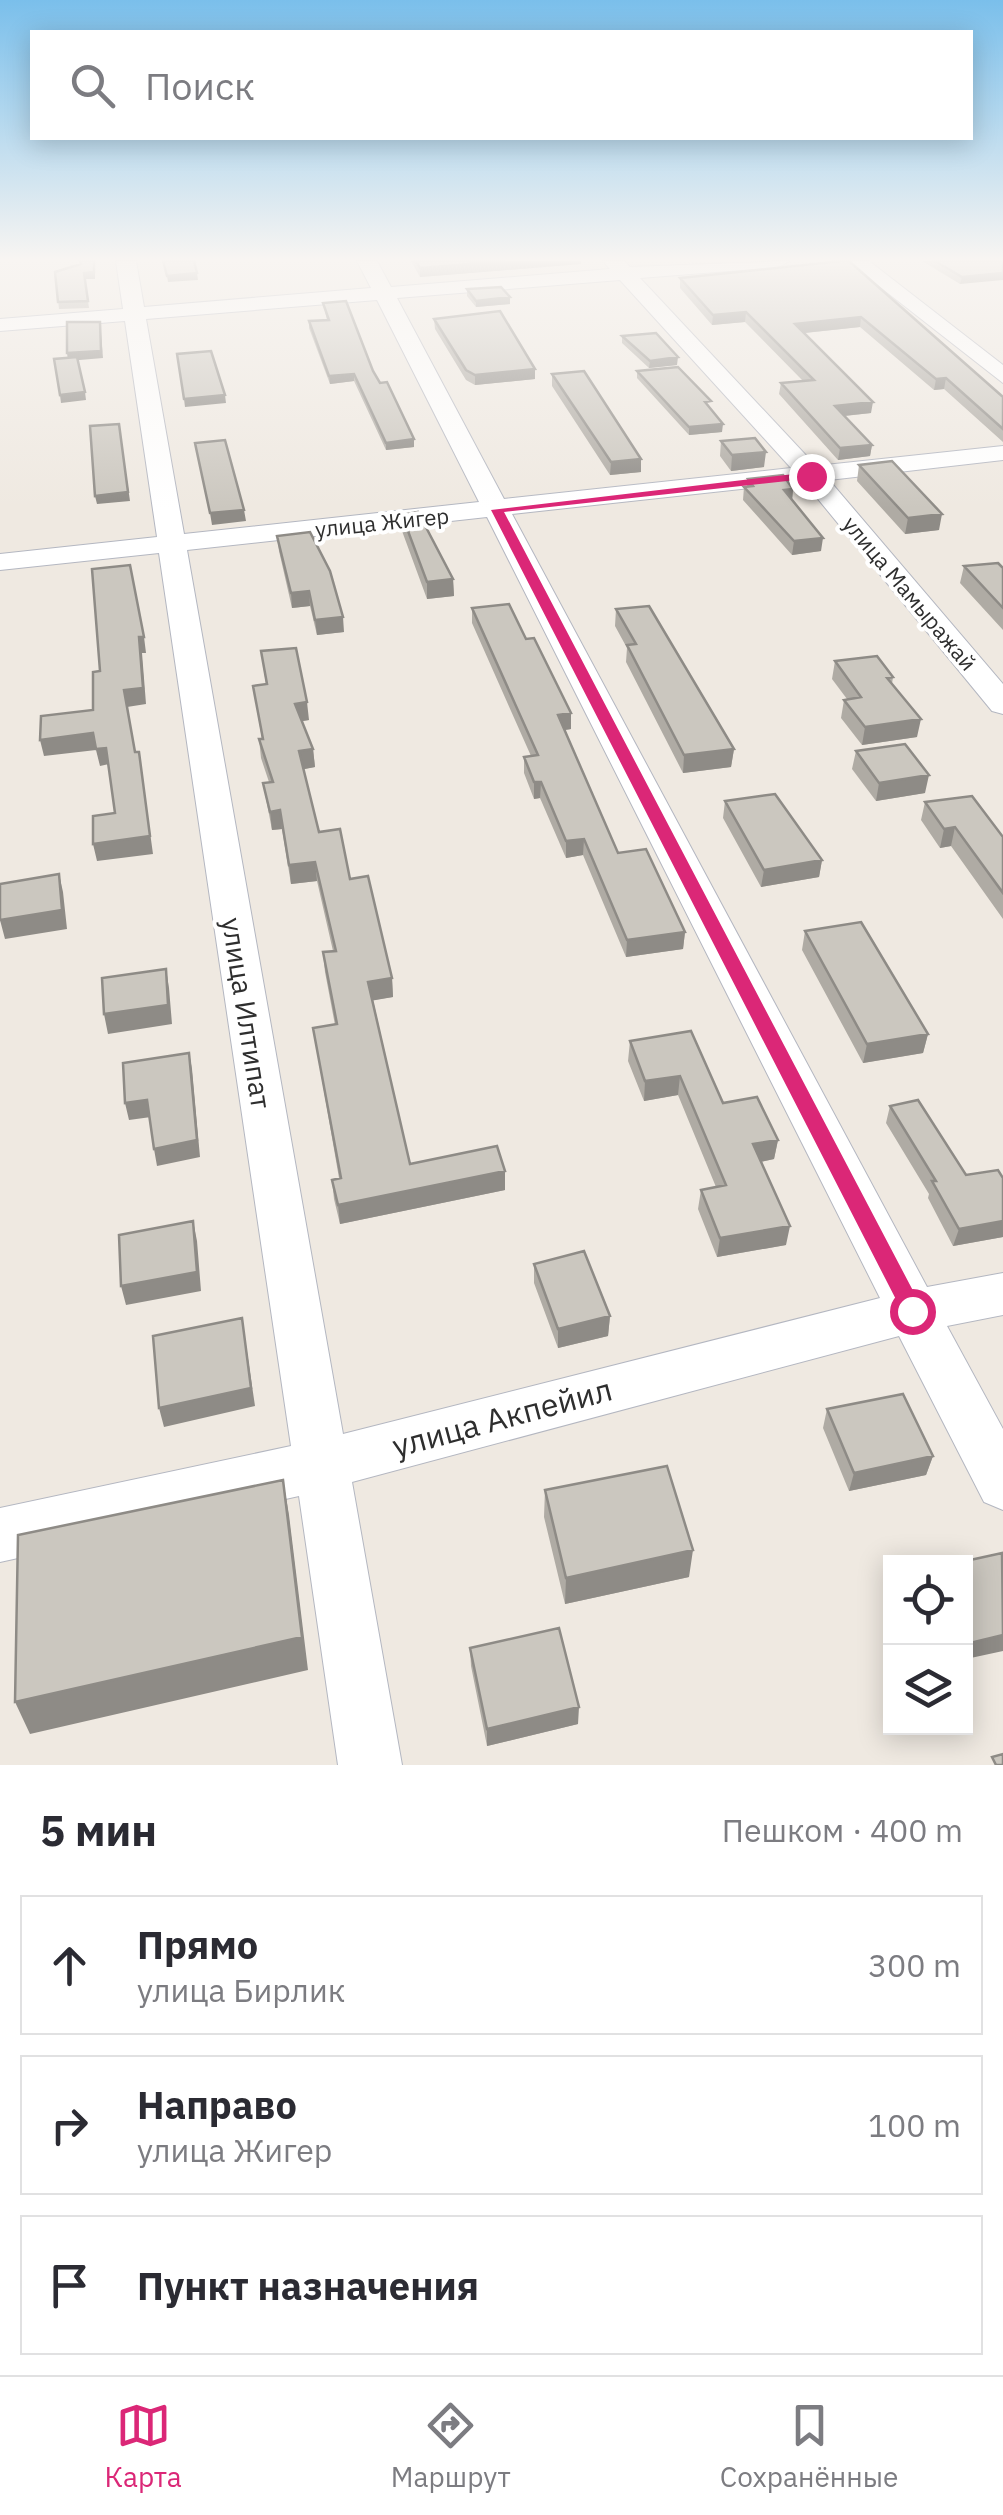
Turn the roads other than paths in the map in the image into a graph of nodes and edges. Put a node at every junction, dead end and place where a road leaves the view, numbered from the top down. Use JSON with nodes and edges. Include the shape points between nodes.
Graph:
{"nodes":[{"id":1,"x":138,"y":343,"type":"edge"},
{"id":2,"x":410,"y":343,"type":"edge"},
{"id":3,"x":689,"y":343,"type":"edge"},
{"id":4,"x":962,"y":343,"type":"edge"},
{"id":5,"x":1003,"y":376,"type":"edge"},
{"id":6,"x":1003,"y":453,"type":"edge"},
{"id":7,"x":811,"y":476,"type":"junction"},
{"id":8,"x":496,"y":510,"type":"junction"},
{"id":9,"x":170,"y":544,"type":"junction"},
{"id":10,"x":0,"y":562,"type":"edge"},
{"id":11,"x":1003,"y":704,"type":"edge"},
{"id":12,"x":1003,"y":1294,"type":"edge"},
{"id":13,"x":912,"y":1311,"type":"junction"},
{"id":14,"x":322,"y":1464,"type":"junction"},
{"id":15,"x":1003,"y":1484,"type":"edge"},
{"id":16,"x":0,"y":1535,"type":"edge"},
{"id":17,"x":370,"y":1765,"type":"edge"}],
"edges":[{"from":1,"to":9,"type":"street","name":"улица Илтипат"},
{"from":2,"to":8,"type":"street"},
{"from":3,"to":7,"type":"street","name":"улица Мамыражай"},
{"from":4,"to":5,"type":"street"},
{"from":6,"to":7,"type":"street","name":"улица Жигер"},
{"from":7,"to":8,"type":"street","name":"улица Жигер"},
{"from":7,"to":11,"type":"street","name":"улица Мамыражай"},
{"from":8,"to":9,"type":"street","name":"улица Жигер"},
{"from":8,"to":13,"type":"street"},
{"from":9,"to":10,"type":"street","name":"улица Жигер"},
{"from":9,"to":14,"type":"street","name":"улица Илтипат"},
{"from":12,"to":13,"type":"street","name":"улица Акпейил"},
{"from":13,"to":14,"type":"street","name":"улица Акпейил"},
{"from":13,"to":15,"type":"street"},
{"from":14,"to":16,"type":"street","name":"улица Акпейил"},
{"from":14,"to":17,"type":"street","name":"улица Илтипат"}]}
